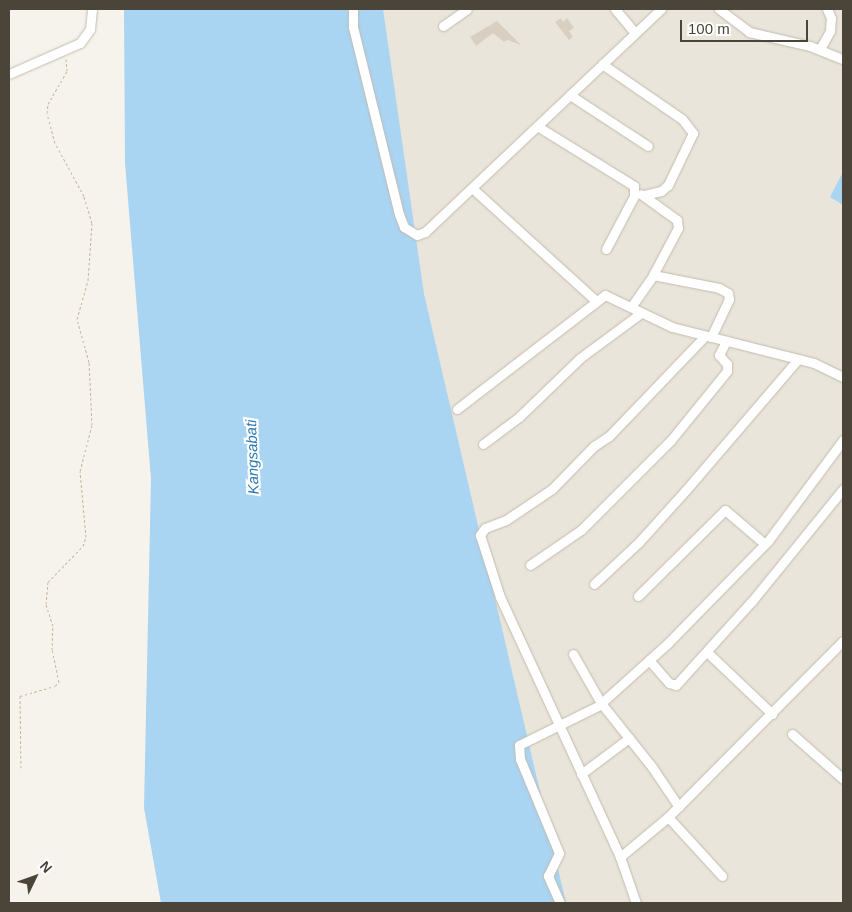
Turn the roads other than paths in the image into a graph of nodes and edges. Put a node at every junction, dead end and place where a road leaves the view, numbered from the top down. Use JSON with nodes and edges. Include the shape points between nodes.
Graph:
{"nodes":[{"id":1,"x":92,"y":9,"type":"edge"},
{"id":2,"x":353,"y":9,"type":"edge"},
{"id":3,"x":467,"y":9,"type":"edge"},
{"id":4,"x":615,"y":9,"type":"edge"},
{"id":5,"x":662,"y":9,"type":"edge"},
{"id":6,"x":719,"y":9,"type":"edge"},
{"id":7,"x":827,"y":9,"type":"edge"},
{"id":8,"x":443,"y":26,"type":"dead end"},
{"id":9,"x":635,"y":33,"type":"junction"},
{"id":10,"x":820,"y":49,"type":"junction"},
{"id":11,"x":843,"y":59,"type":"edge"},
{"id":12,"x":602,"y":64,"type":"junction"},
{"id":13,"x":9,"y":74,"type":"edge"},
{"id":14,"x":570,"y":95,"type":"junction"},
{"id":15,"x":537,"y":126,"type":"junction"},
{"id":16,"x":648,"y":146,"type":"dead end"},
{"id":17,"x":634,"y":186,"type":"junction"},
{"id":18,"x":472,"y":188,"type":"junction"},
{"id":19,"x":643,"y":195,"type":"junction"},
{"id":20,"x":606,"y":249,"type":"dead end"},
{"id":21,"x":653,"y":275,"type":"junction"},
{"id":22,"x":596,"y":301,"type":"junction"},
{"id":23,"x":631,"y":307,"type":"junction"},
{"id":24,"x":641,"y":313,"type":"junction"},
{"id":25,"x":708,"y":337,"type":"junction"},
{"id":26,"x":726,"y":341,"type":"junction"},
{"id":27,"x":798,"y":359,"type":"junction"},
{"id":28,"x":843,"y":377,"type":"edge"},
{"id":29,"x":457,"y":409,"type":"dead end"},
{"id":30,"x":843,"y":440,"type":"edge"},
{"id":31,"x":483,"y":444,"type":"dead end"},
{"id":32,"x":843,"y":489,"type":"edge"},
{"id":33,"x":765,"y":544,"type":"junction"},
{"id":34,"x":530,"y":565,"type":"dead end"},
{"id":35,"x":594,"y":584,"type":"dead end"},
{"id":36,"x":638,"y":596,"type":"dead end"},
{"id":37,"x":843,"y":641,"type":"edge"},
{"id":38,"x":707,"y":652,"type":"junction"},
{"id":39,"x":573,"y":654,"type":"dead end"},
{"id":40,"x":649,"y":660,"type":"junction"},
{"id":41,"x":601,"y":703,"type":"junction"},
{"id":42,"x":772,"y":714,"type":"junction"},
{"id":43,"x":559,"y":726,"type":"junction"},
{"id":44,"x":792,"y":734,"type":"dead end"},
{"id":45,"x":629,"y":738,"type":"junction"},
{"id":46,"x":841,"y":773,"type":"edge"},
{"id":47,"x":581,"y":774,"type":"junction"},
{"id":48,"x":679,"y":807,"type":"junction"},
{"id":49,"x":668,"y":817,"type":"junction"},
{"id":50,"x":620,"y":857,"type":"junction"},
{"id":51,"x":722,"y":876,"type":"dead end"},
{"id":52,"x":560,"y":903,"type":"edge"},
{"id":53,"x":636,"y":903,"type":"edge"}],
"edges":[{"from":1,"to":13,"type":"street","via":[[86,37],[63,51]]},
{"from":2,"to":18,"type":"street","via":[[360,57],[404,227],[417,235],[426,232]]},
{"from":3,"to":8,"type":"street"},
{"from":4,"to":9,"type":"street"},
{"from":5,"to":9,"type":"street"},
{"from":6,"to":10,"type":"street","via":[[749,32]]},
{"from":7,"to":10,"type":"street","via":[[831,18],[830,31]]},
{"from":9,"to":12,"type":"street"},
{"from":10,"to":11,"type":"street"},
{"from":12,"to":14,"type":"street"},
{"from":12,"to":19,"type":"street","via":[[682,119],[693,133],[668,185],[661,191]]},
{"from":14,"to":15,"type":"street"},
{"from":14,"to":16,"type":"street"},
{"from":15,"to":17,"type":"street"},
{"from":15,"to":18,"type":"street"},
{"from":17,"to":19,"type":"street"},
{"from":17,"to":20,"type":"street","via":[[634,196]]},
{"from":18,"to":22,"type":"street"},
{"from":19,"to":21,"type":"street","via":[[671,214],[678,224]]},
{"from":21,"to":23,"type":"street"},
{"from":21,"to":25,"type":"street","via":[[719,288],[728,293],[729,299]]},
{"from":22,"to":23,"type":"street","via":[[608,294]]},
{"from":22,"to":29,"type":"street"},
{"from":23,"to":24,"type":"street"},
{"from":24,"to":25,"type":"street","via":[[672,327]]},
{"from":24,"to":31,"type":"street","via":[[580,358],[519,417]]},
{"from":25,"to":26,"type":"street"},
{"from":25,"to":43,"type":"street","via":[[552,489],[506,520],[486,528],[480,536],[500,597]]},
{"from":26,"to":27,"type":"street"},
{"from":26,"to":34,"type":"street","via":[[720,355],[727,364],[727,371],[671,440],[581,530]]},
{"from":27,"to":28,"type":"street","via":[[826,367]]},
{"from":27,"to":35,"type":"street","via":[[652,528]]},
{"from":30,"to":33,"type":"street"},
{"from":32,"to":38,"type":"street"},
{"from":33,"to":36,"type":"street","via":[[725,510]]},
{"from":33,"to":40,"type":"street"},
{"from":37,"to":42,"type":"street"},
{"from":38,"to":40,"type":"street","via":[[674,686]]},
{"from":38,"to":42,"type":"street"},
{"from":39,"to":41,"type":"street"},
{"from":40,"to":41,"type":"street"},
{"from":41,"to":43,"type":"street"},
{"from":41,"to":45,"type":"street"},
{"from":42,"to":48,"type":"street"},
{"from":43,"to":47,"type":"street"},
{"from":43,"to":52,"type":"street","via":[[523,741],[517,748],[559,853],[548,876]]},
{"from":44,"to":46,"type":"street"},
{"from":45,"to":47,"type":"street"},
{"from":45,"to":48,"type":"street"},
{"from":47,"to":50,"type":"street"},
{"from":48,"to":49,"type":"street"},
{"from":49,"to":50,"type":"street"},
{"from":49,"to":51,"type":"street"},
{"from":50,"to":53,"type":"street"}]}
